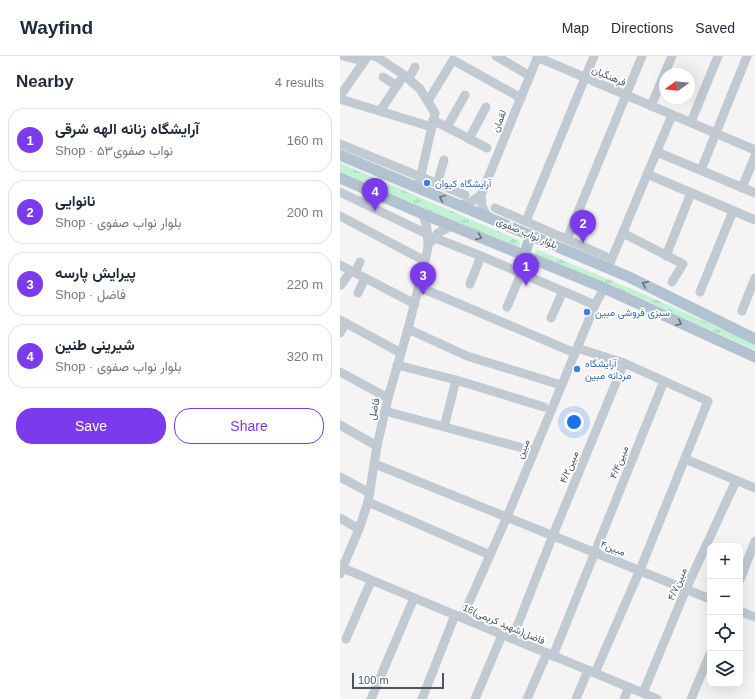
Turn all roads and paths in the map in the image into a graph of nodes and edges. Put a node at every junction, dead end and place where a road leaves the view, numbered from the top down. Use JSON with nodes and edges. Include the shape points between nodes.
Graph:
{"nodes":[{"id":1,"x":343,"y":56,"type":"edge"},
{"id":2,"x":376,"y":56,"type":"edge"},
{"id":3,"x":594,"y":56,"type":"edge"},
{"id":4,"x":642,"y":56,"type":"edge"},
{"id":5,"x":672,"y":56,"type":"edge"},
{"id":6,"x":718,"y":56,"type":"edge"},
{"id":7,"x":748,"y":56,"type":"edge"},
{"id":8,"x":499,"y":57,"type":"edge"},
{"id":9,"x":538,"y":57,"type":"edge"},
{"id":10,"x":366,"y":58,"type":"edge"},
{"id":11,"x":415,"y":67,"type":"dead end"},
{"id":12,"x":530,"y":76,"type":"junction"},
{"id":13,"x":383,"y":77,"type":"dead end"},
{"id":14,"x":406,"y":77,"type":"junction"},
{"id":15,"x":585,"y":77,"type":"junction"},
{"id":16,"x":397,"y":86,"type":"junction"},
{"id":17,"x":343,"y":87,"type":"edge"},
{"id":18,"x":465,"y":95,"type":"dead end"},
{"id":19,"x":626,"y":95,"type":"junction"},
{"id":20,"x":340,"y":98,"type":"edge"},
{"id":21,"x":521,"y":98,"type":"junction"},
{"id":22,"x":428,"y":100,"type":"junction"},
{"id":23,"x":652,"y":106,"type":"junction"},
{"id":24,"x":486,"y":107,"type":"dead end"},
{"id":25,"x":380,"y":111,"type":"junction"},
{"id":26,"x":672,"y":115,"type":"junction"},
{"id":27,"x":691,"y":122,"type":"junction"},
{"id":28,"x":433,"y":124,"type":"junction"},
{"id":29,"x":447,"y":127,"type":"junction"},
{"id":30,"x":716,"y":133,"type":"junction"},
{"id":31,"x":469,"y":139,"type":"junction"},
{"id":32,"x":340,"y":144,"type":"edge"},
{"id":33,"x":487,"y":148,"type":"dead end"},
{"id":34,"x":755,"y":150,"type":"edge"},
{"id":35,"x":657,"y":152,"type":"junction"},
{"id":36,"x":340,"y":155,"type":"edge"},
{"id":37,"x":755,"y":156,"type":"edge"},
{"id":38,"x":444,"y":160,"type":"dead end"},
{"id":39,"x":701,"y":170,"type":"junction"},
{"id":40,"x":647,"y":174,"type":"junction"},
{"id":41,"x":340,"y":178,"type":"edge"},
{"id":42,"x":419,"y":182,"type":"junction"},
{"id":43,"x":437,"y":184,"type":"junction"},
{"id":44,"x":742,"y":188,"type":"junction"},
{"id":45,"x":340,"y":192,"type":"edge"},
{"id":46,"x":692,"y":193,"type":"junction"},
{"id":47,"x":755,"y":194,"type":"edge"},
{"id":48,"x":465,"y":195,"type":"dead end"},
{"id":49,"x":481,"y":195,"type":"junction"},
{"id":50,"x":459,"y":205,"type":"junction"},
{"id":51,"x":495,"y":208,"type":"dead end"},
{"id":52,"x":733,"y":211,"type":"junction"},
{"id":53,"x":423,"y":214,"type":"junction"},
{"id":54,"x":340,"y":216,"type":"edge"},
{"id":55,"x":487,"y":216,"type":"junction"},
{"id":56,"x":755,"y":220,"type":"edge"},
{"id":57,"x":526,"y":221,"type":"junction"},
{"id":58,"x":451,"y":226,"type":"junction"},
{"id":59,"x":623,"y":233,"type":"junction"},
{"id":60,"x":531,"y":235,"type":"junction"},
{"id":61,"x":431,"y":236,"type":"junction"},
{"id":62,"x":567,"y":239,"type":"junction"},
{"id":63,"x":524,"y":255,"type":"junction"},
{"id":64,"x":481,"y":256,"type":"junction"},
{"id":65,"x":605,"y":256,"type":"dead end"},
{"id":66,"x":666,"y":256,"type":"junction"},
{"id":67,"x":425,"y":261,"type":"junction"},
{"id":68,"x":360,"y":262,"type":"dead end"},
{"id":69,"x":340,"y":265,"type":"edge"},
{"id":70,"x":608,"y":268,"type":"junction"},
{"id":71,"x":353,"y":272,"type":"junction"},
{"id":72,"x":521,"y":274,"type":"junction"},
{"id":73,"x":365,"y":278,"type":"junction"},
{"id":74,"x":755,"y":278,"type":"edge"},
{"id":75,"x":672,"y":282,"type":"dead end"},
{"id":76,"x":342,"y":284,"type":"dead end"},
{"id":77,"x":470,"y":284,"type":"dead end"},
{"id":78,"x":419,"y":287,"type":"junction"},
{"id":79,"x":604,"y":288,"type":"junction"},
{"id":80,"x":563,"y":291,"type":"junction"},
{"id":81,"x":700,"y":292,"type":"dead end"},
{"id":82,"x":358,"y":293,"type":"dead end"},
{"id":83,"x":414,"y":304,"type":"junction"},
{"id":84,"x":595,"y":305,"type":"junction"},
{"id":85,"x":507,"y":307,"type":"dead end"},
{"id":86,"x":742,"y":311,"type":"dead end"},
{"id":87,"x":551,"y":318,"type":"dead end"},
{"id":88,"x":343,"y":322,"type":"edge"},
{"id":89,"x":408,"y":329,"type":"junction"},
{"id":90,"x":340,"y":333,"type":"edge"},
{"id":91,"x":755,"y":339,"type":"edge"},
{"id":92,"x":576,"y":350,"type":"junction"},
{"id":93,"x":401,"y":353,"type":"junction"},
{"id":94,"x":755,"y":357,"type":"edge"},
{"id":95,"x":624,"y":364,"type":"junction"},
{"id":96,"x":398,"y":365,"type":"junction"},
{"id":97,"x":340,"y":372,"type":"edge"},
{"id":98,"x":456,"y":380,"type":"junction"},
{"id":99,"x":664,"y":381,"type":"junction"},
{"id":100,"x":561,"y":385,"type":"junction"},
{"id":101,"x":388,"y":398,"type":"junction"},
{"id":102,"x":544,"y":407,"type":"dead end"},
{"id":103,"x":385,"y":411,"type":"junction"},
{"id":104,"x":340,"y":426,"type":"edge"},
{"id":105,"x":444,"y":427,"type":"junction"},
{"id":106,"x":377,"y":446,"type":"junction"},
{"id":107,"x":534,"y":451,"type":"junction"},
{"id":108,"x":685,"y":459,"type":"junction"},
{"id":109,"x":375,"y":464,"type":"junction"},
{"id":110,"x":340,"y":477,"type":"edge"},
{"id":111,"x":734,"y":485,"type":"dead end"},
{"id":112,"x":755,"y":488,"type":"edge"},
{"id":113,"x":369,"y":498,"type":"junction"},
{"id":114,"x":507,"y":517,"type":"junction"},
{"id":115,"x":340,"y":518,"type":"edge"},
{"id":116,"x":360,"y":529,"type":"junction"},
{"id":117,"x":553,"y":535,"type":"junction"},
{"id":118,"x":755,"y":540,"type":"edge"},
{"id":119,"x":595,"y":552,"type":"junction"},
{"id":120,"x":490,"y":556,"type":"junction"},
{"id":121,"x":341,"y":570,"type":"edge"},
{"id":122,"x":640,"y":570,"type":"junction"},
{"id":123,"x":740,"y":579,"type":"edge"},
{"id":124,"x":371,"y":581,"type":"junction"},
{"id":125,"x":686,"y":589,"type":"junction"},
{"id":126,"x":414,"y":598,"type":"junction"},
{"id":127,"x":707,"y":598,"type":"edge"},
{"id":128,"x":743,"y":612,"type":"edge"},
{"id":129,"x":459,"y":617,"type":"junction"},
{"id":130,"x":755,"y":617,"type":"edge"},
{"id":131,"x":502,"y":635,"type":"junction"},
{"id":132,"x":512,"y":639,"type":"junction"},
{"id":133,"x":346,"y":640,"type":"dead end"},
{"id":134,"x":550,"y":655,"type":"junction"},
{"id":135,"x":707,"y":661,"type":"edge"},
{"id":136,"x":591,"y":672,"type":"junction"},
{"id":137,"x":629,"y":687,"type":"junction"},
{"id":138,"x":643,"y":693,"type":"junction"},
{"id":139,"x":371,"y":699,"type":"edge"},
{"id":140,"x":422,"y":699,"type":"edge"},
{"id":141,"x":474,"y":699,"type":"edge"},
{"id":142,"x":527,"y":699,"type":"edge"},
{"id":143,"x":576,"y":699,"type":"edge"},
{"id":144,"x":624,"y":699,"type":"edge"},
{"id":145,"x":657,"y":699,"type":"edge"},
{"id":146,"x":691,"y":699,"type":"edge"}],
"edges":[{"from":1,"to":10,"type":"street"},
{"from":2,"to":14,"type":"street"},
{"from":3,"to":15,"type":"street"},
{"from":4,"to":19,"type":"street"},
{"from":5,"to":23,"type":"street"},
{"from":6,"to":27,"type":"street"},
{"from":7,"to":30,"type":"street"},
{"from":8,"to":12,"type":"street"},
{"from":9,"to":12,"type":"street","name":"لقمان"},
{"from":9,"to":15,"type":"street","name":"فرهنگیان"},
{"from":10,"to":17,"type":"street"},
{"from":11,"to":14,"type":"street"},
{"from":12,"to":21,"type":"street","name":"لقمان"},
{"from":13,"to":16,"type":"street"},
{"from":14,"to":16,"type":"street"},
{"from":14,"to":22,"type":"street"},
{"from":15,"to":19,"type":"street","name":"فرهنگیان"},
{"from":15,"to":57,"type":"street"},
{"from":16,"to":25,"type":"street"},
{"from":17,"to":20,"type":"street"},
{"from":18,"to":29,"type":"street"},
{"from":19,"to":23,"type":"street","name":"فرهنگیان"},
{"from":19,"to":62,"type":"street"},
{"from":20,"to":25,"type":"street"},
{"from":21,"to":22,"type":"street","via":[[453,60]]},
{"from":21,"to":49,"type":"street","name":"لقمان"},
{"from":22,"to":28,"type":"street","via":[[435,112]]},
{"from":23,"to":26,"type":"street","name":"فرهنگیان"},
{"from":24,"to":31,"type":"street"},
{"from":25,"to":28,"type":"street"},
{"from":26,"to":27,"type":"street","name":"فرهنگیان"},
{"from":26,"to":35,"type":"street"},
{"from":27,"to":30,"type":"street","name":"فرهنگیان"},
{"from":28,"to":29,"type":"street"},
{"from":28,"to":42,"type":"street"},
{"from":29,"to":31,"type":"street"},
{"from":30,"to":34,"type":"street","name":"فرهنگیان"},
{"from":30,"to":39,"type":"street"},
{"from":31,"to":33,"type":"street"},
{"from":32,"to":42,"type":"street"},
{"from":35,"to":39,"type":"street"},
{"from":35,"to":40,"type":"street"},
{"from":36,"to":42,"type":"main road","name":"بلوار نواب صفوی"},
{"from":37,"to":44,"type":"street"},
{"from":38,"to":43,"type":"street"},
{"from":39,"to":44,"type":"street"},
{"from":40,"to":46,"type":"street"},
{"from":40,"to":59,"type":"street"},
{"from":41,"to":53,"type":"main road"},
{"from":42,"to":43,"type":"street"},
{"from":50,"to":42,"type":"main road","name":"بلوار نواب صفوی","one_way":true},
{"from":43,"to":48,"type":"street"},
{"from":44,"to":47,"type":"street"},
{"from":45,"to":61,"type":"street"},
{"from":46,"to":52,"type":"street"},
{"from":46,"to":66,"type":"street"},
{"from":49,"to":50,"type":"street","via":[[471,202]]},
{"from":49,"to":55,"type":"street","via":[[482,206]]},
{"from":50,"to":55,"type":"main road","name":"بلوار نواب صفوی"},
{"from":51,"to":57,"type":"street"},
{"from":52,"to":56,"type":"street"},
{"from":52,"to":81,"type":"street"},
{"from":53,"to":58,"type":"main road"},
{"from":53,"to":61,"type":"street"},
{"from":54,"to":67,"type":"street"},
{"from":55,"to":60,"type":"main road","name":"بلوار نواب صفوی"},
{"from":57,"to":62,"type":"street"},
{"from":58,"to":61,"type":"street","name":"فاضل"},
{"from":58,"to":63,"type":"main road","one_way":true},
{"from":59,"to":66,"type":"street"},
{"from":59,"to":70,"type":"street"},
{"from":60,"to":63,"type":"main road"},
{"from":60,"to":70,"type":"main road","name":"بلوار نواب صفوی"},
{"from":61,"to":64,"type":"street"},
{"from":61,"to":67,"type":"street","name":"فاضل"},
{"from":62,"to":65,"type":"street"},
{"from":63,"to":79,"type":"main road"},
{"from":64,"to":72,"type":"street"},
{"from":64,"to":77,"type":"street"},
{"from":66,"to":75,"type":"street","via":[[683,264]]},
{"from":67,"to":78,"type":"street","name":"فاضل"},
{"from":68,"to":71,"type":"street"},
{"from":69,"to":71,"type":"street"},
{"from":91,"to":70,"type":"main road","name":"بلوار نواب صفوی","one_way":true},
{"from":71,"to":73,"type":"street"},
{"from":71,"to":76,"type":"street"},
{"from":72,"to":80,"type":"street"},
{"from":72,"to":85,"type":"street"},
{"from":73,"to":82,"type":"street"},
{"from":73,"to":83,"type":"street"},
{"from":74,"to":86,"type":"street"},
{"from":78,"to":83,"type":"street","name":"فاضل"},
{"from":78,"to":92,"type":"street"},
{"from":79,"to":84,"type":"street","name":"مبین"},
{"from":79,"to":94,"type":"main road","one_way":true},
{"from":80,"to":84,"type":"street"},
{"from":80,"to":87,"type":"street"},
{"from":83,"to":89,"type":"street","name":"فاضل"},
{"from":84,"to":92,"type":"street","name":"مبین"},
{"from":88,"to":90,"type":"street"},
{"from":88,"to":93,"type":"street"},
{"from":89,"to":93,"type":"street","name":"فاضل"},
{"from":89,"to":100,"type":"street","via":[[467,356]]},
{"from":92,"to":95,"type":"street"},
{"from":92,"to":100,"type":"street","name":"مبین"},
{"from":93,"to":96,"type":"street","name":"فاضل"},
{"from":95,"to":99,"type":"street"},
{"from":95,"to":117,"type":"street","name":"۴/۲مبین"},
{"from":96,"to":98,"type":"street"},
{"from":96,"to":101,"type":"street","name":"فاضل"},
{"from":97,"to":101,"type":"street"},
{"from":98,"to":102,"type":"street"},
{"from":98,"to":105,"type":"street"},
{"from":99,"to":108,"type":"street","via":[[708,401]]},
{"from":99,"to":119,"type":"street","name":"۴/۴مبین"},
{"from":100,"to":107,"type":"street","name":"مبین"},
{"from":101,"to":103,"type":"street","name":"فاضل"},
{"from":103,"to":105,"type":"street"},
{"from":103,"to":106,"type":"street","name":"فاضل"},
{"from":104,"to":106,"type":"street"},
{"from":105,"to":107,"type":"street"},
{"from":106,"to":109,"type":"street","name":"فاضل"},
{"from":107,"to":114,"type":"street","name":"مبین"},
{"from":108,"to":112,"type":"street"},
{"from":108,"to":122,"type":"street"},
{"from":109,"to":113,"type":"street","name":"فاضل"},
{"from":109,"to":114,"type":"street","name":"۴مبین"},
{"from":110,"to":113,"type":"street"},
{"from":111,"to":125,"type":"street","name":"۴/۷مبین"},
{"from":113,"to":116,"type":"street","name":"فاضل"},
{"from":113,"to":120,"type":"street"},
{"from":114,"to":117,"type":"street","name":"۴مبین"},
{"from":114,"to":120,"type":"street","name":"مبین"},
{"from":115,"to":116,"type":"street"},
{"from":116,"to":121,"type":"street","name":"فاضل"},
{"from":117,"to":119,"type":"street","name":"۴مبین"},
{"from":117,"to":132,"type":"street","name":"۴/۲مبین"},
{"from":118,"to":123,"type":"street"},
{"from":119,"to":122,"type":"street","name":"۴مبین"},
{"from":119,"to":134,"type":"street","name":"۴/۴مبین"},
{"from":120,"to":129,"type":"street","name":"مبین"},
{"from":121,"to":124,"type":"street","name":"16فاضل(شهید کریمی)"},
{"from":122,"to":125,"type":"street","name":"۴مبین"},
{"from":122,"to":136,"type":"street"},
{"from":124,"to":126,"type":"street","name":"16فاضل(شهید کریمی)"},
{"from":124,"to":133,"type":"street"},
{"from":125,"to":127,"type":"street","name":"۴مبین"},
{"from":125,"to":138,"type":"street","name":"۴/۷مبین"},
{"from":126,"to":129,"type":"street","name":"16فاضل(شهید کریمی)"},
{"from":126,"to":139,"type":"street"},
{"from":128,"to":130,"type":"street"},
{"from":129,"to":131,"type":"street","name":"16فاضل(شهید کریمی)"},
{"from":129,"to":140,"type":"street","name":"مبین"},
{"from":131,"to":132,"type":"street","name":"16فاضل(شهید کریمی)"},
{"from":131,"to":141,"type":"street"},
{"from":132,"to":134,"type":"street","name":"16فاضل(شهید کریمی)"},
{"from":134,"to":136,"type":"street","name":"16فاضل(شهید کریمی)"},
{"from":134,"to":142,"type":"street","name":"۴/۴مبین"},
{"from":135,"to":146,"type":"street"},
{"from":136,"to":137,"type":"street","name":"16فاضل(شهید کریمی)"},
{"from":136,"to":143,"type":"street"},
{"from":137,"to":138,"type":"street","name":"16فاضل(شهید کریمی)"},
{"from":137,"to":144,"type":"street"},
{"from":138,"to":145,"type":"street","name":"16فاضل(شهید کریمی)"}]}
